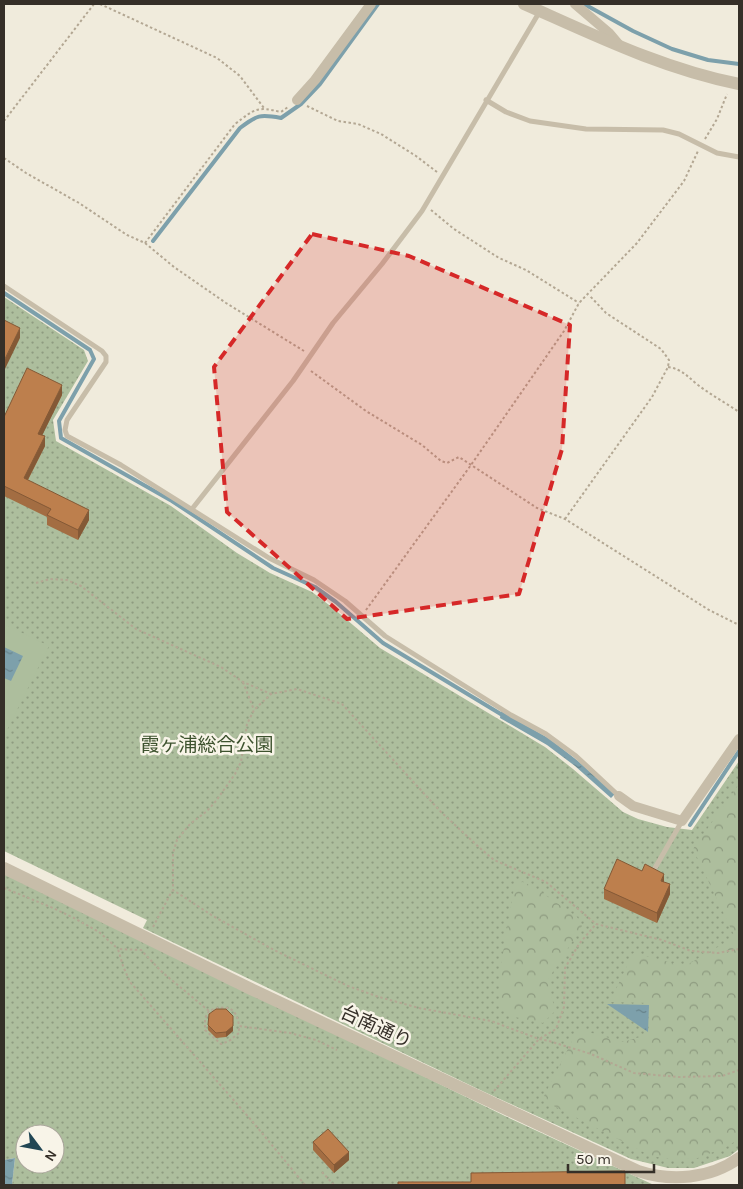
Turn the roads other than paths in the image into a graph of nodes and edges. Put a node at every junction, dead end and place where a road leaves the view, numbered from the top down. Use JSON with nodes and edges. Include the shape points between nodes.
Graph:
{"nodes":[{"id":1,"x":371,"y":4,"type":"edge"},
{"id":2,"x":524,"y":4,"type":"edge"},
{"id":3,"x":575,"y":4,"type":"edge"},
{"id":4,"x":540,"y":11,"type":"junction"},
{"id":5,"x":621,"y":48,"type":"junction"},
{"id":6,"x":735,"y":83,"type":"edge"},
{"id":7,"x":297,"y":100,"type":"road end"},
{"id":8,"x":486,"y":100,"type":"junction"},
{"id":9,"x":739,"y":157,"type":"edge"},
{"id":10,"x":4,"y":286,"type":"edge"},
{"id":11,"x":192,"y":509,"type":"junction"},
{"id":12,"x":739,"y":738,"type":"edge"},
{"id":13,"x":619,"y":796,"type":"joint"},
{"id":14,"x":682,"y":820,"type":"junction"},
{"id":15,"x":4,"y":868,"type":"edge"},
{"id":16,"x":656,"y":868,"type":"edge"},
{"id":17,"x":739,"y":1158,"type":"edge"},
{"id":18,"x":649,"y":1175,"type":"junction"},
{"id":19,"x":666,"y":1185,"type":"edge"}],
"edges":[{"from":1,"to":7,"type":"street"},
{"from":2,"to":4,"type":"street"},
{"from":3,"to":5,"type":"street","via":[[610,33]]},
{"from":4,"to":5,"type":"street"},
{"from":4,"to":8,"type":"lane"},
{"from":5,"to":6,"type":"street","via":[[704,77]]},
{"from":8,"to":9,"type":"lane","via":[[530,121],[586,129],[663,130],[679,134],[717,153]]},
{"from":8,"to":11,"type":"lane","via":[[425,205]]},
{"from":10,"to":11,"type":"lane","via":[[106,356],[106,362],[67,420],[67,436]]},
{"from":11,"to":13,"type":"lane","via":[[269,558],[314,580],[345,601],[385,636],[546,734],[576,756]]},
{"from":12,"to":14,"type":"street"},
{"from":13,"to":14,"type":"street","via":[[633,806]]},
{"from":14,"to":16,"type":"lane"},
{"from":15,"to":18,"type":"street","name":"台南通り","via":[[242,985]]},
{"from":17,"to":18,"type":"street","name":"台南通り","via":[[730,1165],[693,1176]]},
{"from":18,"to":19,"type":"street"}]}
